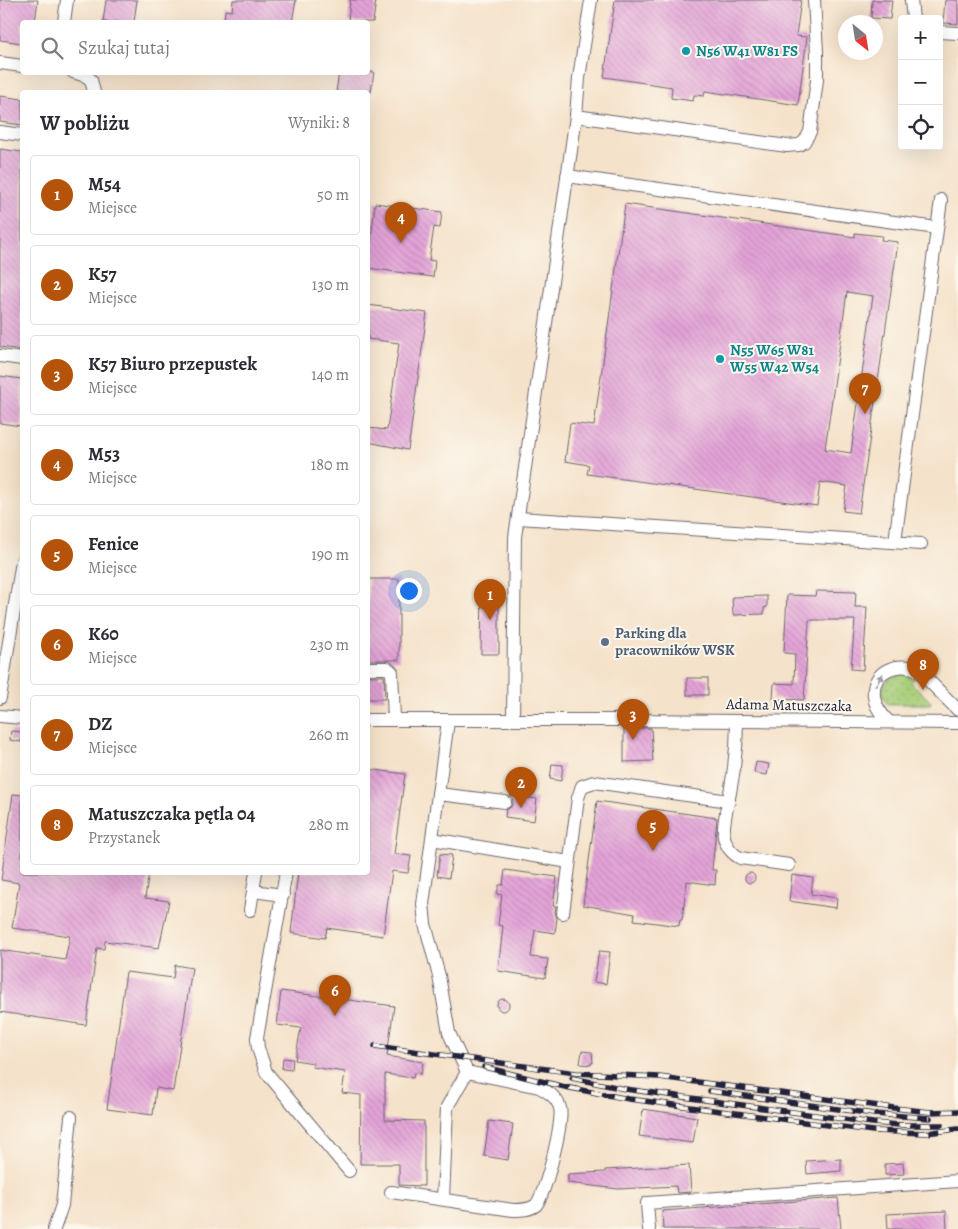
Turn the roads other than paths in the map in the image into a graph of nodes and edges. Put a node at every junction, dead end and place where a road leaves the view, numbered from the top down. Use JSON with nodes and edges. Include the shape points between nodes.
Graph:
{"nodes":[{"id":1,"x":67,"y":0,"type":"edge"},
{"id":2,"x":590,"y":0,"type":"edge"},
{"id":3,"x":814,"y":0,"type":"edge"},
{"id":4,"x":911,"y":0,"type":"edge"},
{"id":5,"x":913,"y":15,"type":"edge"},
{"id":6,"x":64,"y":20,"type":"edge"},
{"id":7,"x":943,"y":32,"type":"edge"},
{"id":8,"x":958,"y":33,"type":"edge"},
{"id":9,"x":0,"y":63,"type":"edge"},
{"id":10,"x":20,"y":66,"type":"edge"},
{"id":11,"x":83,"y":75,"type":"edge"},
{"id":12,"x":94,"y":90,"type":"edge"},
{"id":13,"x":576,"y":116,"type":"junction"},
{"id":14,"x":0,"y":132,"type":"edge"},
{"id":15,"x":20,"y":135,"type":"edge"},
{"id":16,"x":567,"y":176,"type":"junction"},
{"id":17,"x":941,"y":200,"type":"dead end"},
{"id":18,"x":937,"y":228,"type":"junction"},
{"id":19,"x":0,"y":356,"type":"edge"},
{"id":20,"x":20,"y":359,"type":"edge"},
{"id":21,"x":518,"y":518,"type":"junction"},
{"id":22,"x":895,"y":541,"type":"junction"},
{"id":23,"x":921,"y":544,"type":"dead end"},
{"id":24,"x":20,"y":573,"type":"edge"},
{"id":25,"x":370,"y":668,"type":"edge"},
{"id":26,"x":0,"y":698,"type":"edge"},
{"id":27,"x":958,"y":710,"type":"edge"},
{"id":28,"x":0,"y":716,"type":"edge"},
{"id":29,"x":20,"y":718,"type":"edge"},
{"id":30,"x":370,"y":720,"type":"edge"},
{"id":31,"x":394,"y":720,"type":"junction"},
{"id":32,"x":448,"y":720,"type":"junction"},
{"id":33,"x":513,"y":720,"type":"junction"},
{"id":34,"x":737,"y":721,"type":"junction"},
{"id":35,"x":889,"y":722,"type":"junction"},
{"id":36,"x":958,"y":723,"type":"edge"},
{"id":37,"x":438,"y":794,"type":"junction"},
{"id":38,"x":729,"y":801,"type":"junction"},
{"id":39,"x":505,"y":802,"type":"dead end"},
{"id":40,"x":432,"y":840,"type":"junction"},
{"id":41,"x":569,"y":862,"type":"junction"},
{"id":42,"x":789,"y":865,"type":"dead end"},
{"id":43,"x":256,"y":875,"type":"edge"},
{"id":44,"x":286,"y":875,"type":"edge"},
{"id":45,"x":253,"y":891,"type":"junction"},
{"id":46,"x":283,"y":895,"type":"junction"},
{"id":47,"x":250,"y":910,"type":"dead end"},
{"id":48,"x":563,"y":914,"type":"dead end"},
{"id":49,"x":468,"y":1072,"type":"junction"},
{"id":50,"x":71,"y":1117,"type":"dead end"},
{"id":51,"x":349,"y":1170,"type":"dead end"},
{"id":52,"x":958,"y":1180,"type":"edge"},
{"id":53,"x":391,"y":1192,"type":"dead end"},
{"id":54,"x":443,"y":1200,"type":"junction"},
{"id":55,"x":54,"y":1229,"type":"edge"},
{"id":56,"x":649,"y":1229,"type":"edge"}],
"edges":[{"from":1,"to":6,"type":"street"},
{"from":2,"to":13,"type":"street"},
{"from":3,"to":13,"type":"street","via":[[817,80],[810,132],[799,145],[787,146]]},
{"from":4,"to":5,"type":"street"},
{"from":7,"to":8,"type":"street"},
{"from":9,"to":10,"type":"street"},
{"from":11,"to":12,"type":"street","via":[[91,80]]},
{"from":13,"to":16,"type":"street"},
{"from":14,"to":15,"type":"street"},
{"from":16,"to":18,"type":"street"},
{"from":16,"to":21,"type":"street"},
{"from":17,"to":18,"type":"street"},
{"from":18,"to":22,"type":"street"},
{"from":19,"to":20,"type":"street"},
{"from":21,"to":22,"type":"street"},
{"from":21,"to":33,"type":"street","via":[[514,550]]},
{"from":22,"to":23,"type":"street"},
{"from":24,"to":26,"type":"street"},
{"from":25,"to":31,"type":"street","via":[[386,668],[392,672]]},
{"from":35,"to":27,"type":"street","one_way":true,"via":[[878,709],[874,689],[879,677],[896,666],[918,670]]},
{"from":28,"to":29,"type":"street"},
{"from":30,"to":31,"type":"street","name":"Adama Matuszczaka"},
{"from":31,"to":32,"type":"street","name":"Adama Matuszczaka"},
{"from":32,"to":33,"type":"street","name":"Adama Matuszczaka"},
{"from":32,"to":37,"type":"street"},
{"from":33,"to":34,"type":"street","name":"Adama Matuszczaka"},
{"from":34,"to":35,"type":"street","name":"Adama Matuszczaka"},
{"from":34,"to":38,"type":"street"},
{"from":35,"to":36,"type":"street","name":"Adama Matuszczaka"},
{"from":37,"to":39,"type":"street"},
{"from":37,"to":40,"type":"street"},
{"from":38,"to":41,"type":"street","via":[[587,783],[579,791]]},
{"from":38,"to":42,"type":"street","via":[[724,832],[726,845],[734,854],[746,860]]},
{"from":40,"to":41,"type":"street"},
{"from":40,"to":49,"type":"street","via":[[423,914],[439,976],[448,1033]]},
{"from":41,"to":48,"type":"street"},
{"from":43,"to":45,"type":"street"},
{"from":44,"to":46,"type":"street"},
{"from":45,"to":46,"type":"street"},
{"from":45,"to":47,"type":"street"},
{"from":46,"to":51,"type":"street","via":[[256,1038],[258,1048],[266,1072]]},
{"from":49,"to":54,"type":"street","via":[[448,1107]]},
{"from":49,"to":54,"type":"street","via":[[539,1087],[548,1092],[561,1110],[560,1126],[542,1195],[536,1205],[513,1210]]},
{"from":50,"to":55,"type":"street","via":[[62,1205]]},
{"from":52,"to":56,"type":"street","via":[[647,1203]]},
{"from":53,"to":54,"type":"street"}]}
